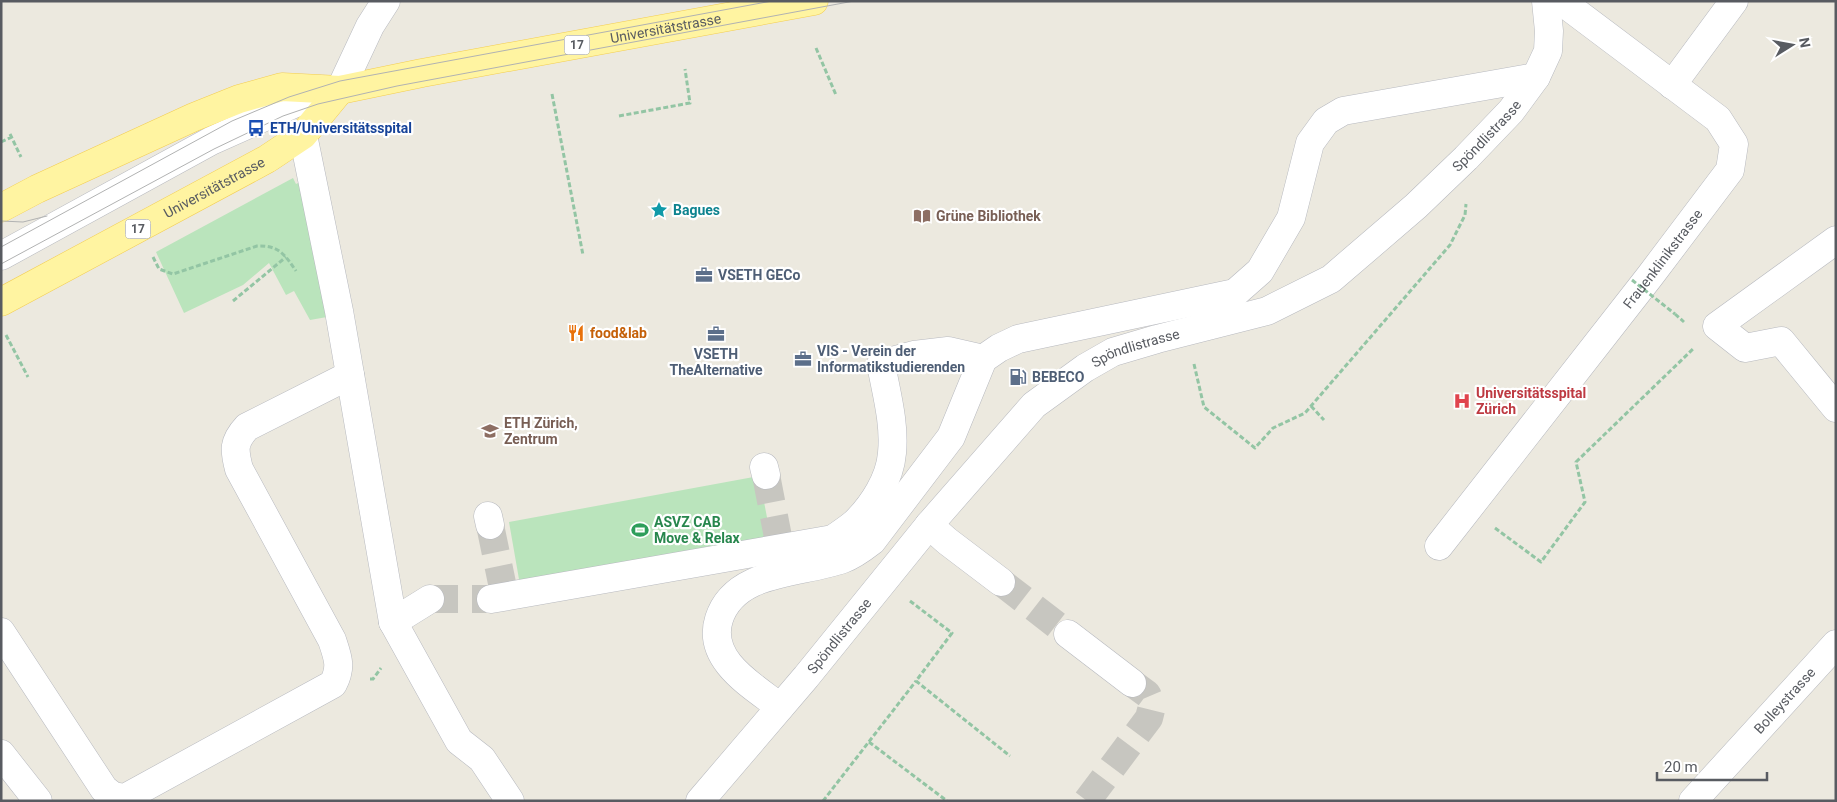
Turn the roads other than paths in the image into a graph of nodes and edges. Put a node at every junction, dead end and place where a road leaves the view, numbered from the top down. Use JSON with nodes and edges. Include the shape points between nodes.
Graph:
{"nodes":[{"id":1,"x":386,"y":1,"type":"edge"},
{"id":2,"x":814,"y":1,"type":"edge"},
{"id":3,"x":1546,"y":1,"type":"edge"},
{"id":4,"x":1561,"y":1,"type":"edge"},
{"id":5,"x":1734,"y":1,"type":"edge"},
{"id":6,"x":1536,"y":77,"type":"junction"},
{"id":7,"x":1672,"y":85,"type":"junction"},
{"id":8,"x":340,"y":90,"type":"junction"},
{"id":9,"x":304,"y":135,"type":"junction"},
{"id":10,"x":1,"y":208,"type":"edge"},
{"id":11,"x":1836,"y":240,"type":"edge"},
{"id":12,"x":1,"y":256,"type":"edge"},
{"id":13,"x":11,"y":296,"type":"edge"},
{"id":14,"x":983,"y":359,"type":"junction"},
{"id":15,"x":350,"y":375,"type":"junction"},
{"id":16,"x":1836,"y":408,"type":"edge"},
{"id":17,"x":921,"y":452,"type":"dead end"},
{"id":18,"x":892,"y":453,"type":"junction"},
{"id":19,"x":929,"y":525,"type":"junction"},
{"id":20,"x":1439,"y":546,"type":"dead end"},
{"id":21,"x":1001,"y":582,"type":"tunnel mouth"},
{"id":22,"x":499,"y":595,"type":"tunnel mouth"},
{"id":23,"x":430,"y":599,"type":"tunnel mouth"},
{"id":24,"x":392,"y":622,"type":"junction"},
{"id":25,"x":1,"y":632,"type":"edge"},
{"id":26,"x":1068,"y":634,"type":"tunnel mouth"},
{"id":27,"x":1836,"y":644,"type":"edge"},
{"id":28,"x":1132,"y":683,"type":"tunnel mouth"},
{"id":29,"x":771,"y":700,"type":"junction"},
{"id":30,"x":1,"y":754,"type":"edge"},
{"id":31,"x":38,"y":801,"type":"edge"},
{"id":32,"x":510,"y":801,"type":"edge"},
{"id":33,"x":700,"y":801,"type":"edge"},
{"id":34,"x":1693,"y":801,"type":"edge"}],
"edges":[{"from":1,"to":8,"type":"street","via":[[370,26]]},
{"from":2,"to":8,"type":"main road","name":"Universitätstrasse","number":"17"},
{"from":3,"to":6,"type":"street","name":"Spöndlistrasse","via":[[1548,51]]},
{"from":4,"to":7,"type":"street","name":"Frauenklinikstrasse"},
{"from":5,"to":7,"type":"street"},
{"from":6,"to":14,"type":"street","via":[[1342,111],[1326,121],[1310,143],[1291,218],[1260,270],[1235,293],[1018,339]]},
{"from":6,"to":19,"type":"street","name":"Spöndlistrasse","via":[[1511,111],[1466,158],[1331,279],[1267,311],[1114,352],[1085,368],[1034,405]]},
{"from":7,"to":20,"type":"street","name":"Frauenklinikstrasse","via":[[1718,119],[1734,144],[1730,170]]},
{"from":8,"to":9,"type":"main road","name":"Universitätstrasse","number":"17"},
{"from":8,"to":10,"type":"main road","name":"Universitätstrasse","number":"17","via":[[282,88],[239,99]]},
{"from":8,"to":12,"type":"street","name":"Universitätstrasse","via":[[298,102],[211,141]]},
{"from":9,"to":13,"type":"main road","name":"Universitätstrasse","number":"17","via":[[254,166]]},
{"from":9,"to":15,"type":"street"},
{"from":11,"to":16,"type":"street","via":[[1717,326],[1745,348],[1781,341]]},
{"from":14,"to":18,"type":"street","via":[[948,351],[914,355],[881,364],[891,423]]},
{"from":14,"to":29,"type":"street","via":[[951,437],[872,540],[843,559],[746,586],[732,596],[722,610],[717,639],[722,654],[740,676]]},
{"from":15,"to":24,"type":"street"},
{"from":15,"to":25,"type":"street","via":[[247,427],[238,436],[235,453],[239,470],[332,640],[339,661],[338,675],[333,684],[125,798],[113,796],[104,789]]},
{"from":17,"to":18,"type":"street"},
{"from":18,"to":22,"type":"street","via":[[888,475],[874,500],[855,523],[833,539],[779,543]]},
{"from":19,"to":21,"type":"street"},
{"from":19,"to":29,"type":"street","name":"Spöndlistrasse","via":[[806,677]]},
{"from":23,"to":24,"type":"street"},
{"from":24,"to":32,"type":"street","via":[[459,741],[482,759]]},
{"from":26,"to":28,"type":"street"},
{"from":27,"to":34,"type":"street","name":"Bolleystrasse"},
{"from":29,"to":33,"type":"street","name":"Spöndlistrasse"},
{"from":30,"to":31,"type":"street"}]}
